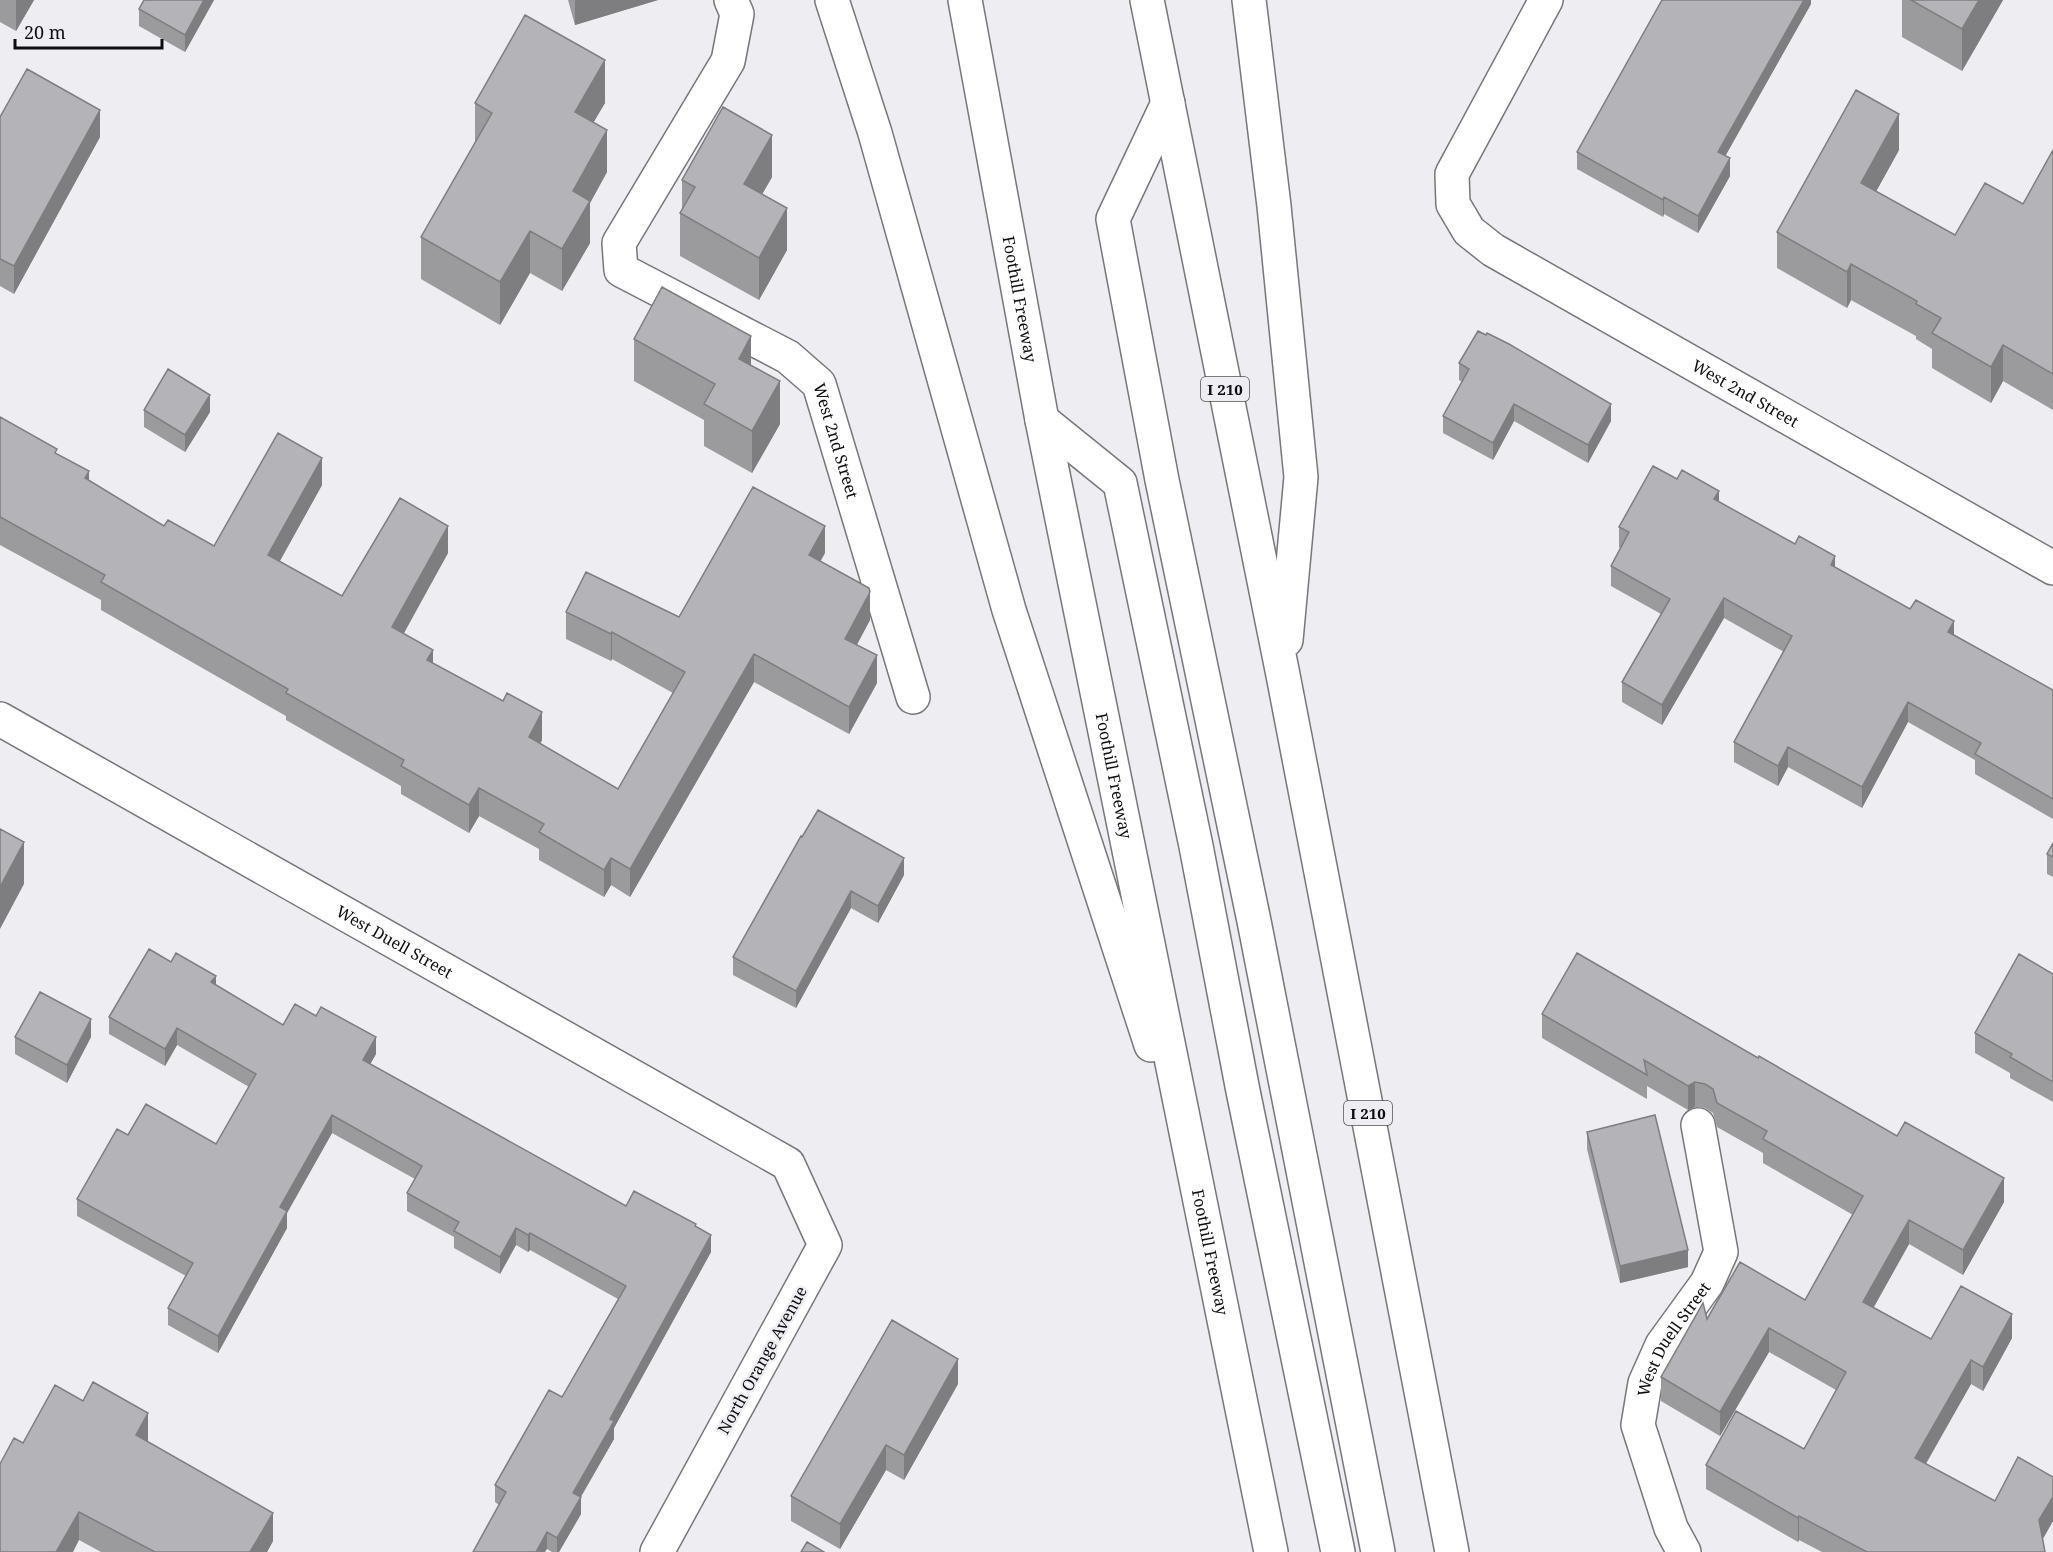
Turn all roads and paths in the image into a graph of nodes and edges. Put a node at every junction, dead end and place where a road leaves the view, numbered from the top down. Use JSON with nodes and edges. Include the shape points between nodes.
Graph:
{"nodes":[{"id":1,"x":730,"y":0,"type":"edge"},
{"id":2,"x":832,"y":0,"type":"edge"},
{"id":3,"x":965,"y":0,"type":"edge"},
{"id":4,"x":1147,"y":0,"type":"edge"},
{"id":5,"x":1249,"y":0,"type":"edge"},
{"id":6,"x":1546,"y":0,"type":"edge"},
{"id":7,"x":1168,"y":103,"type":"junction"},
{"id":8,"x":1042,"y":420,"type":"junction"},
{"id":9,"x":2053,"y":568,"type":"edge"},
{"id":10,"x":1283,"y":675,"type":"junction"},
{"id":11,"x":914,"y":697,"type":"dead end"},
{"id":12,"x":0,"y":719,"type":"edge"},
{"id":13,"x":1698,"y":1125,"type":"dead end"},
{"id":14,"x":788,"y":1164,"type":"joint"},
{"id":15,"x":1199,"y":1194,"type":"junction"},
{"id":16,"x":657,"y":1552,"type":"edge"},
{"id":17,"x":1271,"y":1552,"type":"edge"},
{"id":18,"x":1338,"y":1552,"type":"edge"},
{"id":19,"x":1378,"y":1552,"type":"edge"},
{"id":20,"x":1452,"y":1552,"type":"edge"},
{"id":21,"x":1684,"y":1552,"type":"edge"}],
"edges":[{"from":1,"to":11,"type":"main road","name":"West 2nd Street","via":[[737,14],[728,61],[619,243],[621,270],[788,357],[819,384]]},
{"from":2,"to":15,"type":"main road","via":[[875,133],[1009,610]]},
{"from":3,"to":8,"type":"main road","name":"Foothill Freeway"},
{"from":4,"to":7,"type":"main road","number":"I 210"},
{"from":5,"to":10,"type":"main road","via":[[1301,477]]},
{"from":6,"to":9,"type":"main road","name":"West 2nd Street","via":[[1452,174],[1453,204],[1469,231],[1492,250]]},
{"from":7,"to":10,"type":"main road","number":"I 210"},
{"from":7,"to":19,"type":"main road","via":[[1113,219]]},
{"from":8,"to":15,"type":"main road","name":"Foothill Freeway"},
{"from":8,"to":18,"type":"main road","via":[[1120,483]]},
{"from":10,"to":20,"type":"main road","number":"I 210"},
{"from":12,"to":14,"type":"main road","name":"West Duell Street"},
{"from":13,"to":21,"type":"main road","name":"West Duell Street","via":[[1721,1252],[1707,1283],[1662,1345],[1645,1383],[1638,1425],[1671,1528]]},
{"from":14,"to":16,"type":"main road","name":"North Orange Avenue","via":[[825,1245]]},
{"from":15,"to":17,"type":"main road","name":"Foothill Freeway"}]}
